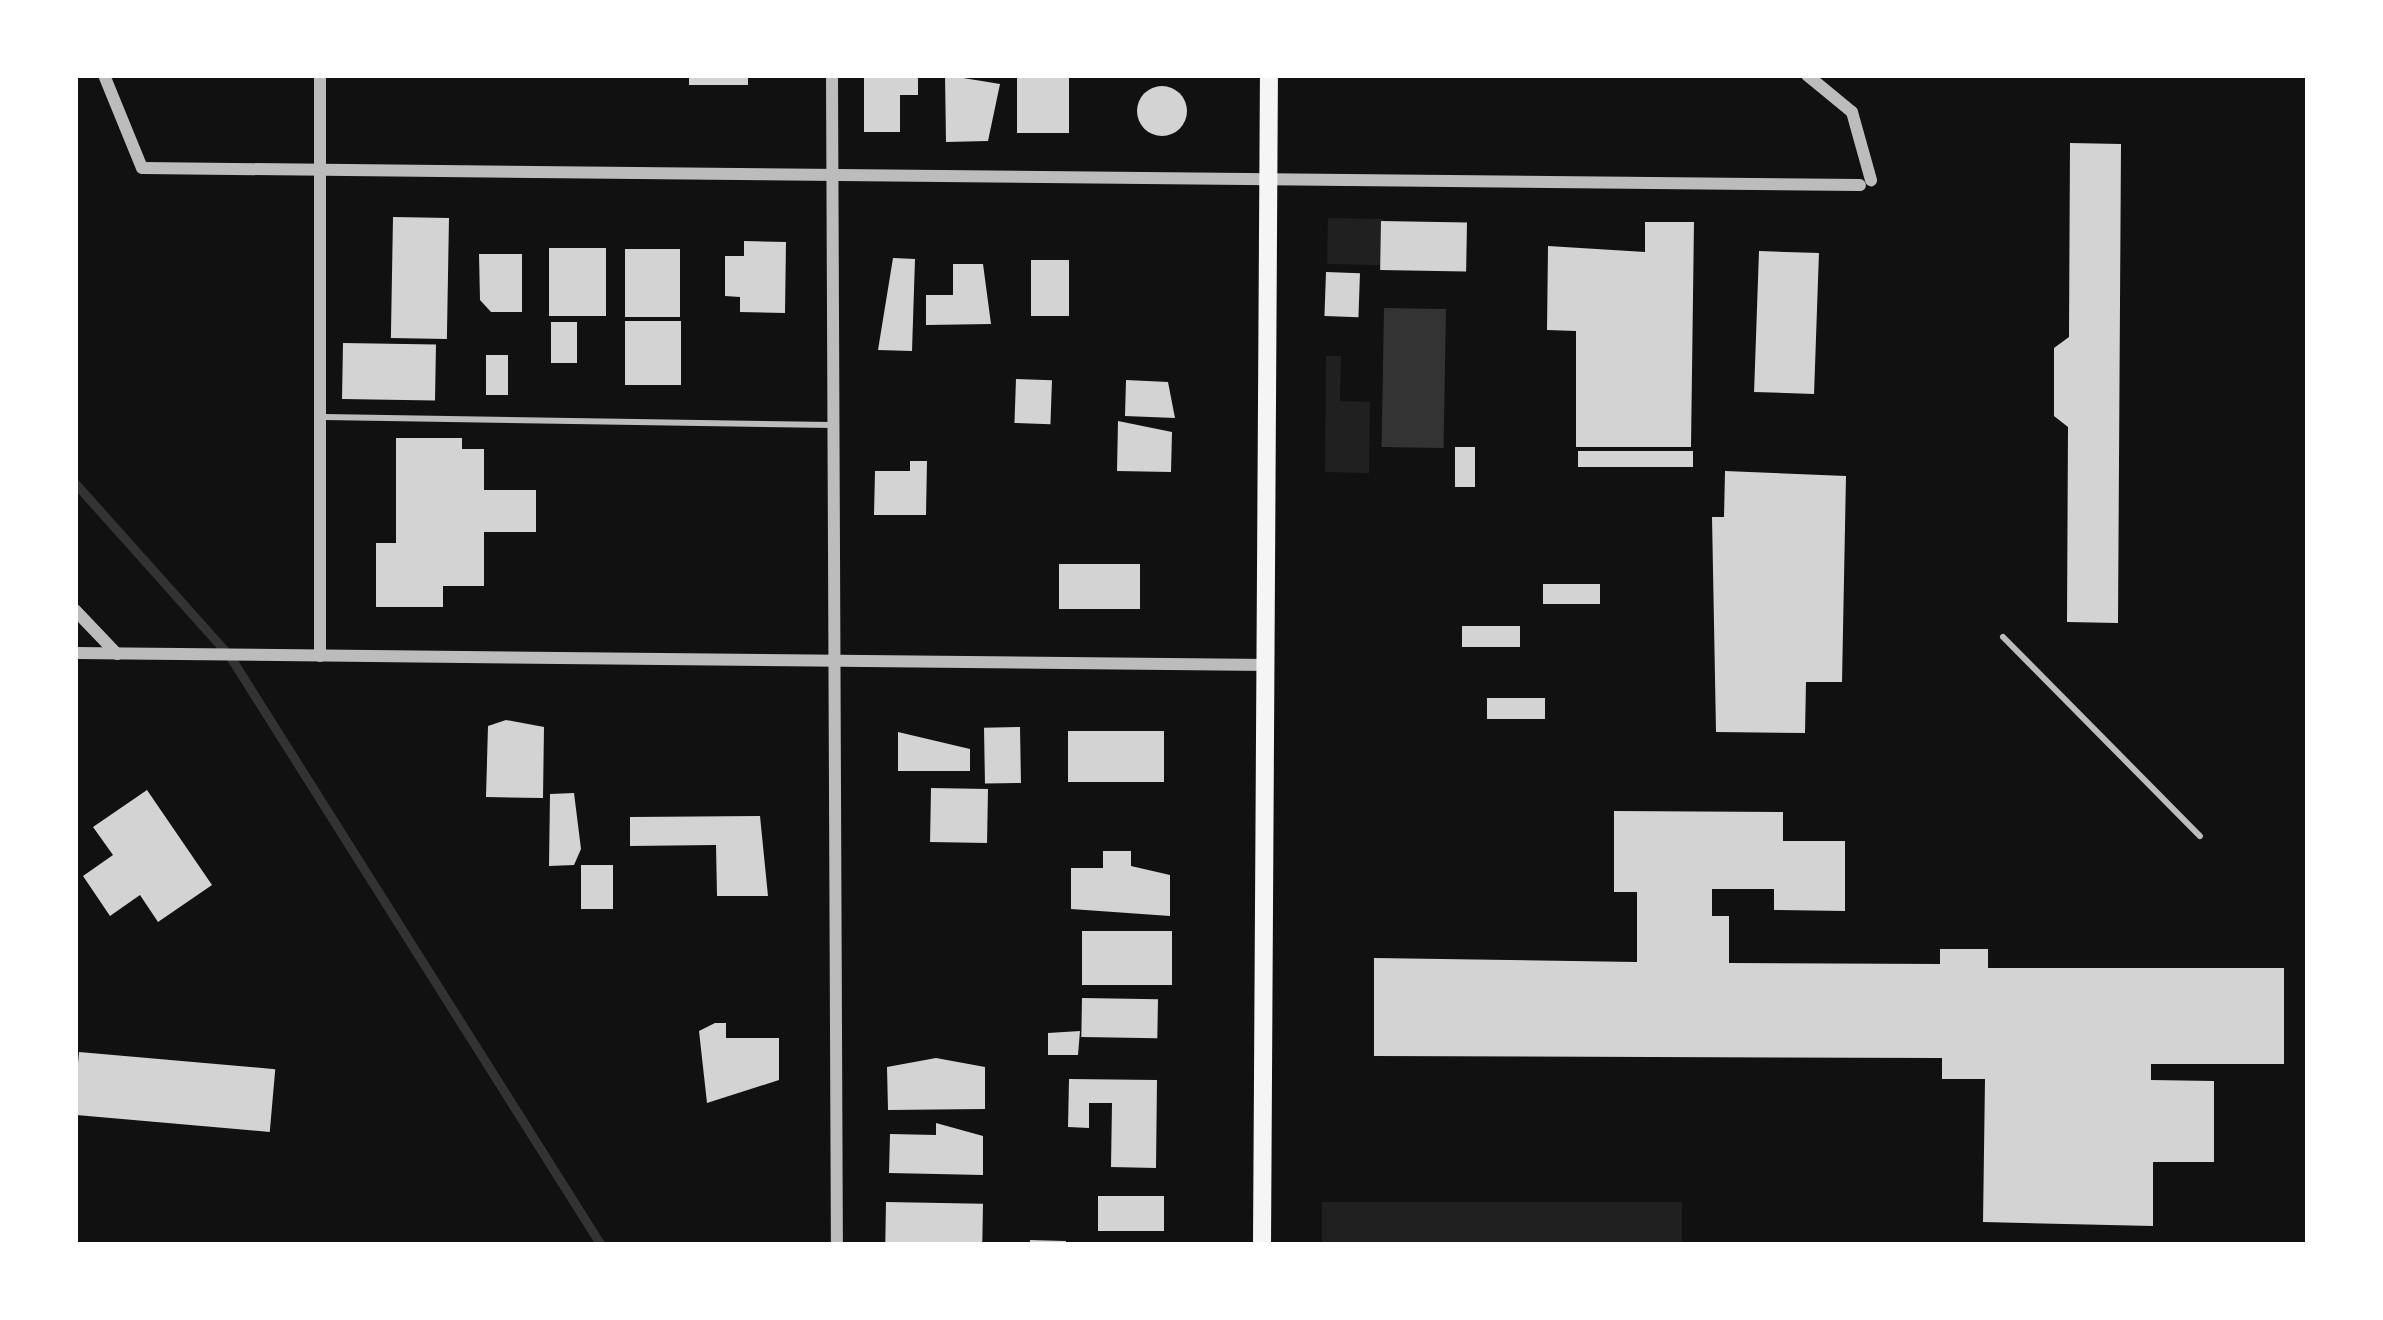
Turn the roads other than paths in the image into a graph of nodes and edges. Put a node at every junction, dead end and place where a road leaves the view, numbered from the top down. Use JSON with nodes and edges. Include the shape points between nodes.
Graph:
{"nodes":[{"id":1,"x":104,"y":75,"type":"edge"},
{"id":2,"x":320,"y":75,"type":"edge"},
{"id":3,"x":832,"y":75,"type":"edge"},
{"id":4,"x":1269,"y":75,"type":"edge"},
{"id":5,"x":1808,"y":75,"type":"edge"},
{"id":6,"x":320,"y":168,"type":"junction"},
{"id":7,"x":1268,"y":173,"type":"junction"},
{"id":8,"x":840,"y":174,"type":"junction"},
{"id":9,"x":320,"y":417,"type":"junction"},
{"id":10,"x":837,"y":425,"type":"junction"},
{"id":11,"x":75,"y":610,"type":"edge"},
{"id":12,"x":2003,"y":638,"type":"dead end"},
{"id":13,"x":75,"y":653,"type":"edge"},
{"id":14,"x":117,"y":654,"type":"junction"},
{"id":15,"x":320,"y":656,"type":"junction"},
{"id":16,"x":1268,"y":665,"type":"junction"},
{"id":17,"x":835,"y":668,"type":"junction"},
{"id":18,"x":2200,"y":836,"type":"dead end"},
{"id":19,"x":837,"y":1245,"type":"edge"},
{"id":20,"x":1262,"y":1245,"type":"edge"}],
"edges":[{"from":1,"to":6,"type":"street","via":[[142,168]]},
{"from":2,"to":6,"type":"street"},
{"from":3,"to":8,"type":"street"},
{"from":4,"to":7,"type":"main road"},
{"from":5,"to":7,"type":"street","via":[[1852,112],[1866,183]]},
{"from":6,"to":8,"type":"street"},
{"from":6,"to":9,"type":"street"},
{"from":7,"to":8,"type":"street"},
{"from":7,"to":16,"type":"main road"},
{"from":8,"to":10,"type":"street"},
{"from":9,"to":10,"type":"lane"},
{"from":9,"to":15,"type":"street"},
{"from":10,"to":17,"type":"street"},
{"from":11,"to":14,"type":"street"},
{"from":12,"to":18,"type":"lane"},
{"from":13,"to":14,"type":"street"},
{"from":14,"to":15,"type":"street"},
{"from":15,"to":17,"type":"street"},
{"from":16,"to":17,"type":"street"},
{"from":16,"to":20,"type":"main road"},
{"from":17,"to":19,"type":"street"}]}
